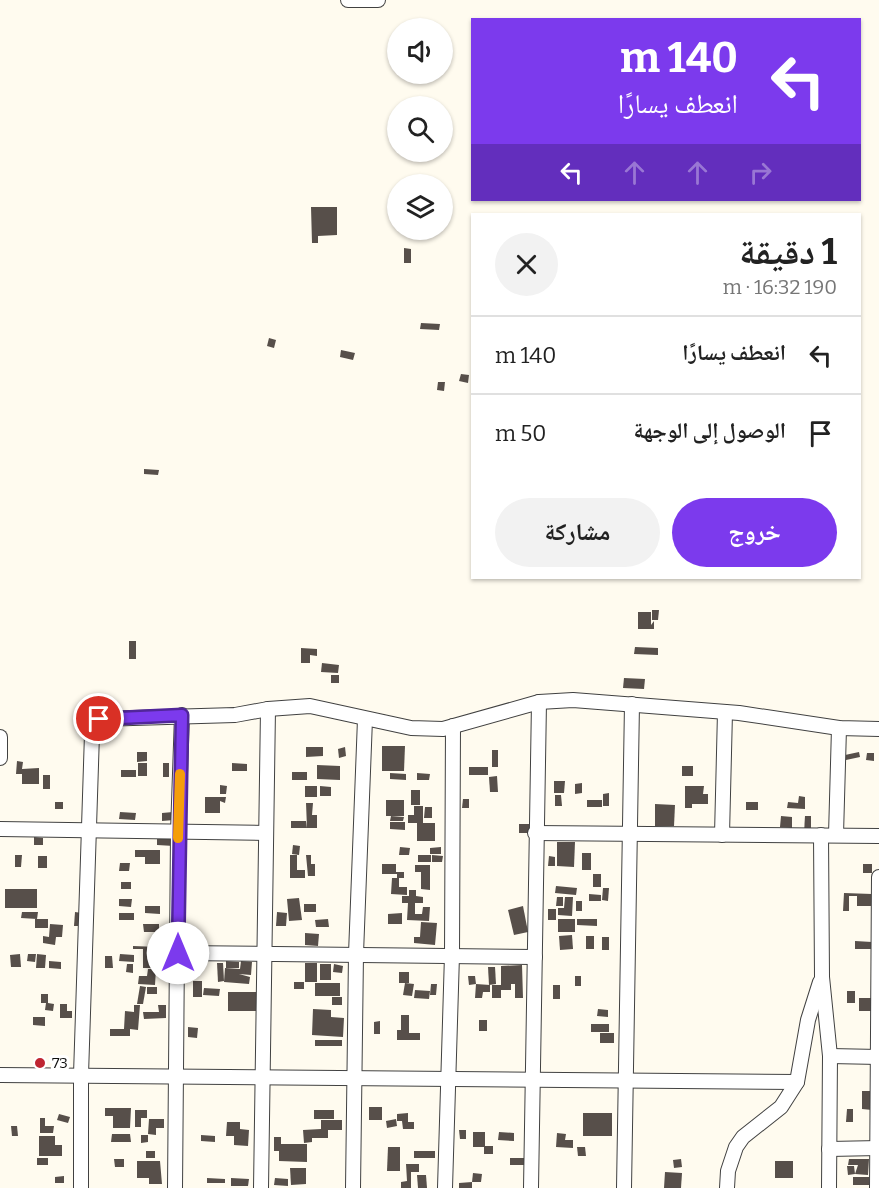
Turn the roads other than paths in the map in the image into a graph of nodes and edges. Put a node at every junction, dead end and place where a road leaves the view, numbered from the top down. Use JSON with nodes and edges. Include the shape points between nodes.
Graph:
{"nodes":[{"id":1,"x":348,"y":0,"type":"edge"},
{"id":2,"x":378,"y":0,"type":"edge"},
{"id":3,"x":539,"y":702,"type":"junction"},
{"id":4,"x":632,"y":704,"type":"junction"},
{"id":5,"x":268,"y":709,"type":"junction"},
{"id":6,"x":725,"y":712,"type":"junction"},
{"id":7,"x":182,"y":715,"type":"junction"},
{"id":8,"x":99,"y":719,"type":"dead end"},
{"id":9,"x":365,"y":719,"type":"junction"},
{"id":10,"x":453,"y":726,"type":"junction"},
{"id":11,"x":839,"y":728,"type":"junction"},
{"id":12,"x":879,"y":729,"type":"edge"},
{"id":13,"x":92,"y":734,"type":"dead end"},
{"id":14,"x":0,"y":737,"type":"edge"},
{"id":15,"x":0,"y":758,"type":"edge"},
{"id":16,"x":0,"y":830,"type":"edge"},
{"id":17,"x":88,"y":830,"type":"junction"},
{"id":18,"x":178,"y":832,"type":"junction"},
{"id":19,"x":266,"y":833,"type":"junction"},
{"id":20,"x":536,"y":833,"type":"junction"},
{"id":21,"x":628,"y":833,"type":"junction"},
{"id":22,"x":722,"y":835,"type":"junction"},
{"id":23,"x":821,"y":835,"type":"junction"},
{"id":24,"x":836,"y":835,"type":"junction"},
{"id":25,"x":879,"y":836,"type":"edge"},
{"id":26,"x":879,"y":877,"type":"edge"},
{"id":27,"x":178,"y":953,"type":"junction"},
{"id":28,"x":265,"y":954,"type":"junction"},
{"id":29,"x":356,"y":954,"type":"junction"},
{"id":30,"x":452,"y":956,"type":"junction"},
{"id":31,"x":535,"y":957,"type":"junction"},
{"id":32,"x":822,"y":977,"type":"junction"},
{"id":33,"x":830,"y":1056,"type":"junction"},
{"id":34,"x":878,"y":1057,"type":"edge"},
{"id":35,"x":0,"y":1075,"type":"edge"},
{"id":36,"x":81,"y":1075,"type":"junction"},
{"id":37,"x":175,"y":1075,"type":"junction"},
{"id":38,"x":264,"y":1077,"type":"junction"},
{"id":39,"x":354,"y":1078,"type":"junction"},
{"id":40,"x":447,"y":1080,"type":"junction"},
{"id":41,"x":533,"y":1080,"type":"junction"},
{"id":42,"x":625,"y":1081,"type":"junction"},
{"id":43,"x":797,"y":1082,"type":"junction"},
{"id":44,"x":878,"y":1148,"type":"edge"},
{"id":45,"x":829,"y":1149,"type":"junction"},
{"id":46,"x":81,"y":1188,"type":"edge"},
{"id":47,"x":175,"y":1188,"type":"edge"},
{"id":48,"x":261,"y":1188,"type":"edge"},
{"id":49,"x":353,"y":1188,"type":"edge"},
{"id":50,"x":445,"y":1188,"type":"edge"},
{"id":51,"x":531,"y":1188,"type":"edge"},
{"id":52,"x":624,"y":1188,"type":"edge"},
{"id":53,"x":727,"y":1188,"type":"edge"},
{"id":54,"x":829,"y":1188,"type":"edge"},
{"id":55,"x":877,"y":1188,"type":"edge"}],
"edges":[{"from":1,"to":2,"type":"street"},
{"from":3,"to":4,"type":"street"},
{"from":3,"to":10,"type":"street"},
{"from":3,"to":20,"type":"street"},
{"from":4,"to":6,"type":"street"},
{"from":4,"to":21,"type":"street"},
{"from":5,"to":7,"type":"street","via":[[235,716]]},
{"from":5,"to":9,"type":"street","via":[[310,706]]},
{"from":5,"to":19,"type":"street"},
{"from":6,"to":11,"type":"street"},
{"from":6,"to":22,"type":"street"},
{"from":7,"to":8,"type":"street"},
{"from":7,"to":18,"type":"street"},
{"from":9,"to":10,"type":"street","via":[[425,730]]},
{"from":9,"to":29,"type":"street"},
{"from":10,"to":30,"type":"street"},
{"from":11,"to":12,"type":"street"},
{"from":11,"to":24,"type":"street"},
{"from":13,"to":17,"type":"street"},
{"from":14,"to":15,"type":"street"},
{"from":16,"to":17,"type":"street"},
{"from":17,"to":18,"type":"street"},
{"from":17,"to":36,"type":"street"},
{"from":18,"to":19,"type":"street"},
{"from":18,"to":27,"type":"street"},
{"from":19,"to":28,"type":"street"},
{"from":20,"to":21,"type":"street"},
{"from":20,"to":31,"type":"street"},
{"from":21,"to":22,"type":"street"},
{"from":21,"to":42,"type":"street"},
{"from":22,"to":23,"type":"street"},
{"from":23,"to":24,"type":"street"},
{"from":23,"to":32,"type":"street"},
{"from":24,"to":25,"type":"street"},
{"from":26,"to":34,"type":"street"},
{"from":27,"to":28,"type":"street"},
{"from":27,"to":37,"type":"street"},
{"from":28,"to":29,"type":"street"},
{"from":28,"to":38,"type":"street"},
{"from":29,"to":30,"type":"street"},
{"from":29,"to":39,"type":"street"},
{"from":30,"to":31,"type":"street"},
{"from":30,"to":40,"type":"street"},
{"from":31,"to":41,"type":"street"},
{"from":32,"to":33,"type":"street"},
{"from":32,"to":43,"type":"street","via":[[808,1020]]},
{"from":33,"to":34,"type":"street"},
{"from":33,"to":45,"type":"street"},
{"from":34,"to":44,"type":"street"},
{"from":35,"to":36,"type":"street"},
{"from":36,"to":37,"type":"street"},
{"from":36,"to":46,"type":"street"},
{"from":37,"to":38,"type":"street"},
{"from":37,"to":47,"type":"street"},
{"from":38,"to":39,"type":"street"},
{"from":38,"to":48,"type":"street"},
{"from":39,"to":40,"type":"street"},
{"from":39,"to":49,"type":"street"},
{"from":40,"to":41,"type":"street"},
{"from":40,"to":50,"type":"street"},
{"from":41,"to":42,"type":"street"},
{"from":41,"to":51,"type":"street"},
{"from":42,"to":43,"type":"street"},
{"from":42,"to":52,"type":"street"},
{"from":43,"to":53,"type":"street","via":[[780,1107],[736,1147]]},
{"from":44,"to":45,"type":"street"},
{"from":44,"to":55,"type":"street"},
{"from":45,"to":54,"type":"street"}]}
